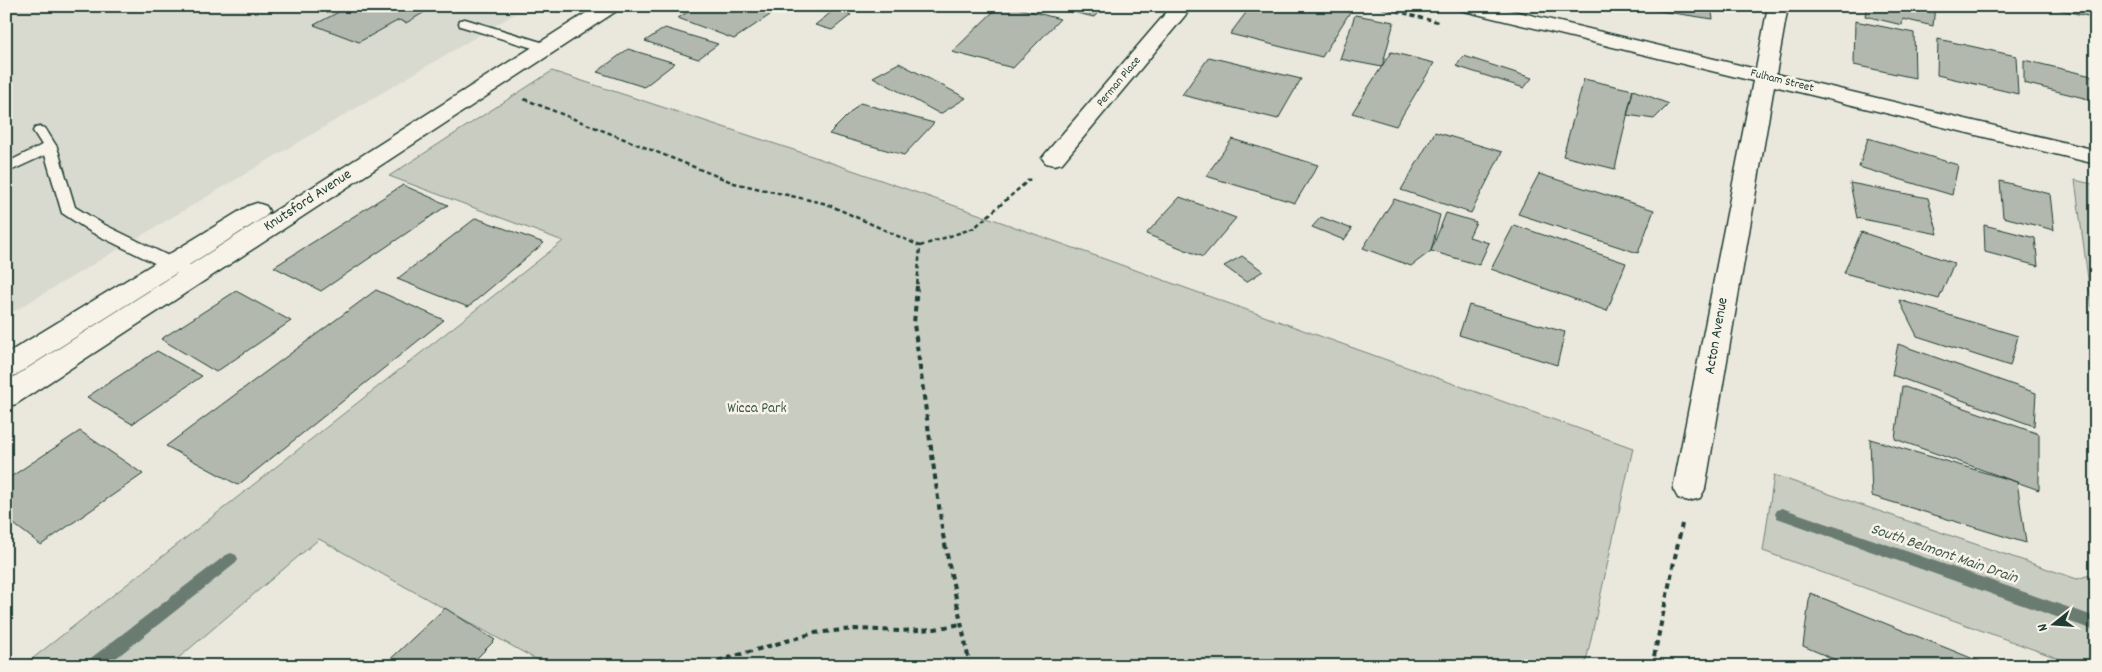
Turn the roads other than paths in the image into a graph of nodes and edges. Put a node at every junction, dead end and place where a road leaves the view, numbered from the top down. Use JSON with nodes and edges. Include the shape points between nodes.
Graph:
{"nodes":[{"id":1,"x":586,"y":6,"type":"edge"},
{"id":2,"x":611,"y":6,"type":"edge"},
{"id":3,"x":1183,"y":6,"type":"edge"},
{"id":4,"x":1467,"y":6,"type":"edge"},
{"id":5,"x":1778,"y":6,"type":"edge"},
{"id":6,"x":465,"y":23,"type":"dead end"},
{"id":7,"x":537,"y":45,"type":"junction"},
{"id":8,"x":1764,"y":77,"type":"junction"},
{"id":9,"x":40,"y":131,"type":"dead end"},
{"id":10,"x":50,"y":147,"type":"junction"},
{"id":11,"x":2096,"y":157,"type":"edge"},
{"id":12,"x":1054,"y":158,"type":"road end"},
{"id":13,"x":6,"y":169,"type":"edge"},
{"id":14,"x":171,"y":265,"type":"junction"},
{"id":15,"x":194,"y":274,"type":"junction"},
{"id":16,"x":6,"y":368,"type":"edge"},
{"id":17,"x":6,"y":396,"type":"edge"},
{"id":18,"x":1689,"y":489,"type":"road end"}],
"edges":[{"from":1,"to":7,"type":"street","name":"Knutsford Avenue"},
{"from":2,"to":7,"type":"street","name":"Knutsford Avenue"},
{"from":3,"to":12,"type":"street","name":"Perman Place"},
{"from":4,"to":8,"type":"street","name":"Fulham Street"},
{"from":5,"to":8,"type":"street","name":"Acton Avenue"},
{"from":6,"to":7,"type":"lane"},
{"from":7,"to":14,"type":"street","name":"Knutsford Avenue"},
{"from":7,"to":15,"type":"street","name":"Knutsford Avenue","via":[[489,85]]},
{"from":8,"to":11,"type":"street","name":"Fulham Street"},
{"from":8,"to":18,"type":"street","name":"Acton Avenue"},
{"from":9,"to":10,"type":"lane"},
{"from":10,"to":13,"type":"lane"},
{"from":10,"to":14,"type":"lane","via":[[68,210]]},
{"from":14,"to":15,"type":"lane"},
{"from":14,"to":16,"type":"street","name":"Knutsford Avenue"},
{"from":15,"to":17,"type":"street","name":"Knutsford Avenue"}]}
